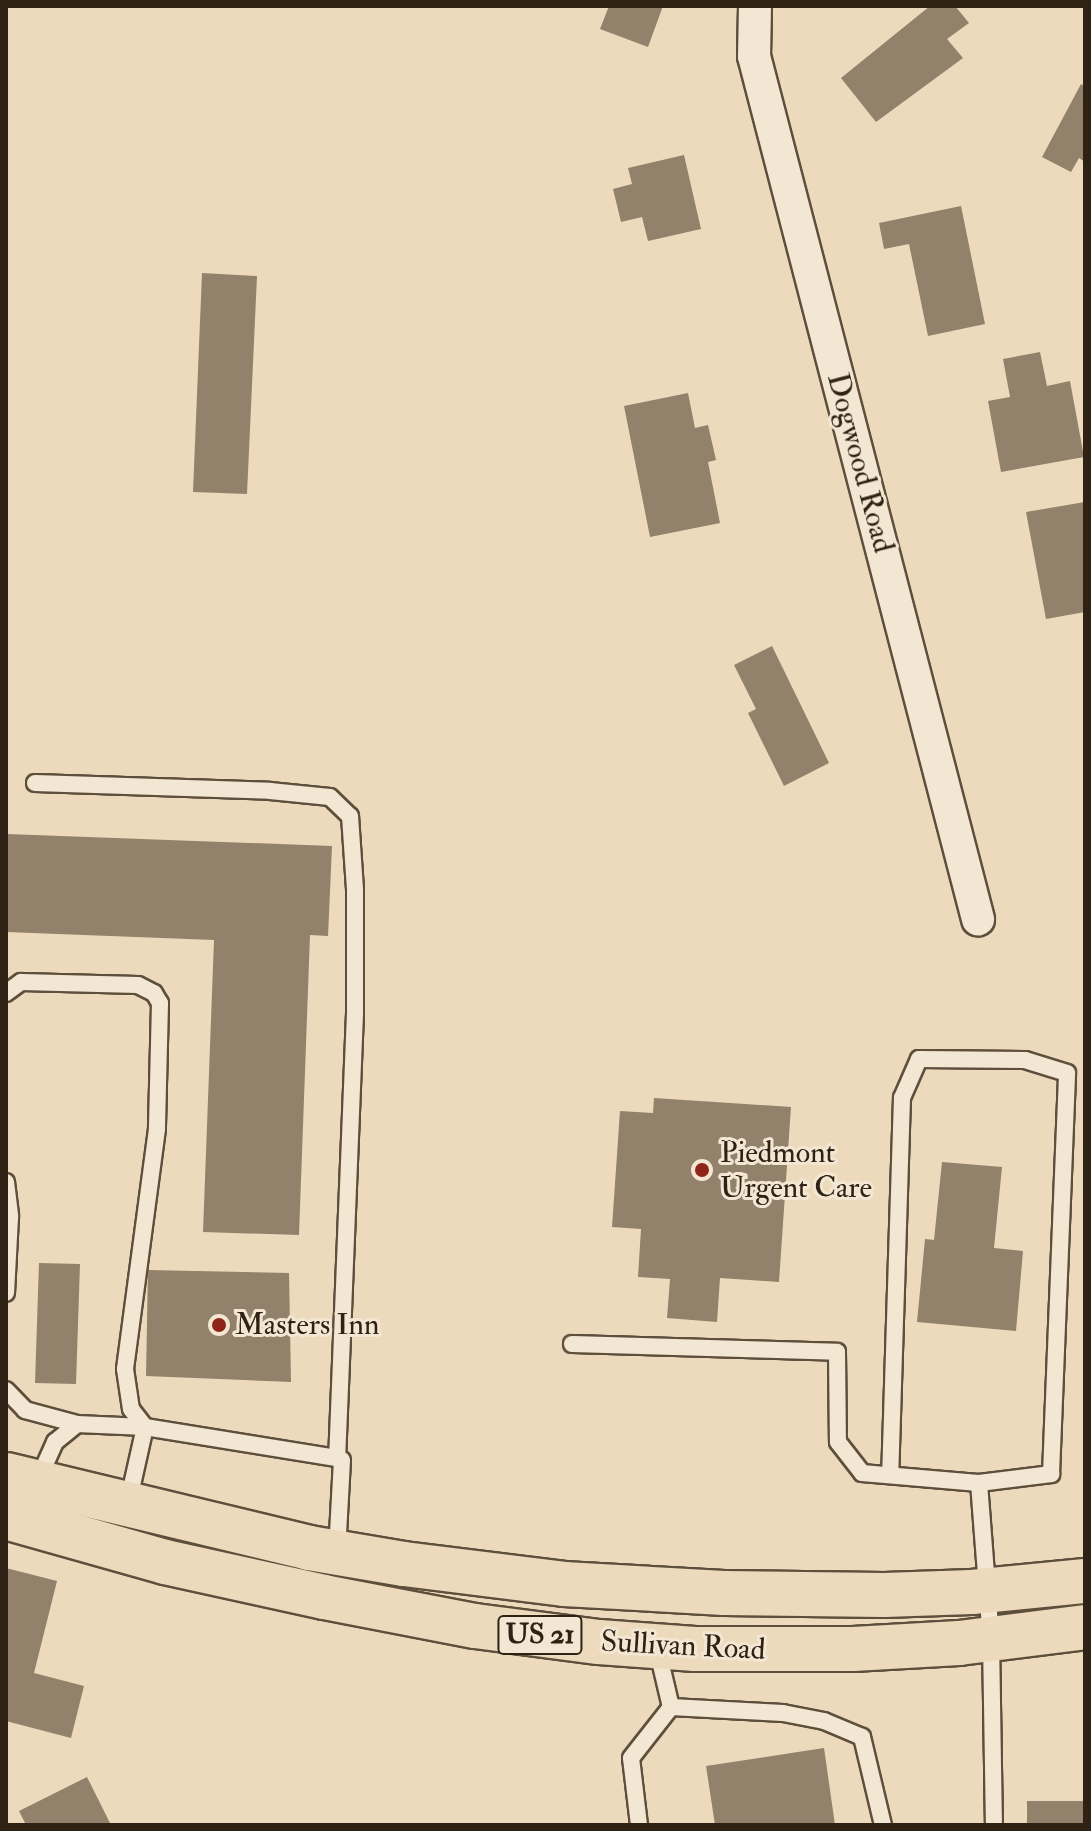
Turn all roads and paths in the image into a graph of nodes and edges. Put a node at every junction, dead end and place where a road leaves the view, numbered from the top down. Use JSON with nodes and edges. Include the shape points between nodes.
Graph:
{"nodes":[{"id":1,"x":755,"y":6,"type":"edge"},
{"id":2,"x":35,"y":783,"type":"dead end"},
{"id":3,"x":978,"y":919,"type":"dead end"},
{"id":4,"x":6,"y":993,"type":"edge"},
{"id":5,"x":6,"y":1182,"type":"edge"},
{"id":6,"x":6,"y":1293,"type":"edge"},
{"id":7,"x":572,"y":1344,"type":"dead end"},
{"id":8,"x":6,"y":1390,"type":"edge"},
{"id":9,"x":77,"y":1424,"type":"junction"},
{"id":10,"x":145,"y":1427,"type":"junction"},
{"id":11,"x":337,"y":1458,"type":"junction"},
{"id":12,"x":17,"y":1472,"type":"edge"},
{"id":13,"x":890,"y":1475,"type":"junction"},
{"id":14,"x":979,"y":1483,"type":"junction"},
{"id":15,"x":127,"y":1506,"type":"junction"},
{"id":16,"x":6,"y":1517,"type":"edge"},
{"id":17,"x":337,"y":1553,"type":"junction"},
{"id":18,"x":1085,"y":1581,"type":"edge"},
{"id":19,"x":987,"y":1590,"type":"junction"},
{"id":20,"x":1085,"y":1627,"type":"edge"},
{"id":21,"x":991,"y":1639,"type":"junction"},
{"id":22,"x":657,"y":1647,"type":"junction"},
{"id":23,"x":671,"y":1707,"type":"junction"},
{"id":24,"x":639,"y":1825,"type":"edge"},
{"id":25,"x":883,"y":1825,"type":"edge"},
{"id":26,"x":994,"y":1825,"type":"edge"}],
"edges":[{"from":1,"to":3,"type":"street","name":"Dogwood Road","via":[[754,56]]},
{"from":2,"to":11,"type":"lane","via":[[330,797],[350,816],[355,1013]]},
{"from":4,"to":10,"type":"lane","via":[[21,982],[138,985],[160,1003],[157,1129],[125,1369],[131,1409]]},
{"from":5,"to":6,"type":"lane"},
{"from":7,"to":13,"type":"lane","via":[[837,1352],[838,1442],[862,1473]]},
{"from":8,"to":9,"type":"lane","via":[[25,1410]]},
{"from":9,"to":10,"type":"lane"},
{"from":9,"to":12,"type":"lane"},
{"from":10,"to":11,"type":"lane"},
{"from":10,"to":15,"type":"lane"},
{"from":11,"to":17,"type":"lane","via":[[342,1460]]},
{"from":12,"to":15,"type":"main road","name":"Sullivan Road","number":"US 21"},
{"from":13,"to":14,"type":"lane"},
{"from":13,"to":14,"type":"lane","via":[[902,1098],[919,1059],[1025,1060],[1067,1073],[1051,1474]]},
{"from":14,"to":19,"type":"lane"},
{"from":15,"to":17,"type":"main road","name":"Sullivan Road","number":"US 21"},
{"from":16,"to":22,"type":"main road","name":"Sullivan Road","number":"US 21","via":[[165,1562],[373,1607],[515,1632]]},
{"from":17,"to":19,"type":"main road","name":"Sullivan Road","number":"US 21","via":[[467,1573],[659,1591],[822,1595]]},
{"from":18,"to":19,"type":"main road","name":"Sullivan Road","number":"US 21"},
{"from":19,"to":21,"type":"lane"},
{"from":20,"to":21,"type":"main road","name":"Sullivan Road","number":"US 21"},
{"from":21,"to":22,"type":"main road","name":"Sullivan Road","number":"US 21","via":[[838,1650]]},
{"from":21,"to":26,"type":"lane"},
{"from":22,"to":23,"type":"lane"},
{"from":23,"to":24,"type":"lane","via":[[631,1758]]},
{"from":23,"to":25,"type":"lane","via":[[783,1713],[824,1721],[862,1737]]}]}
